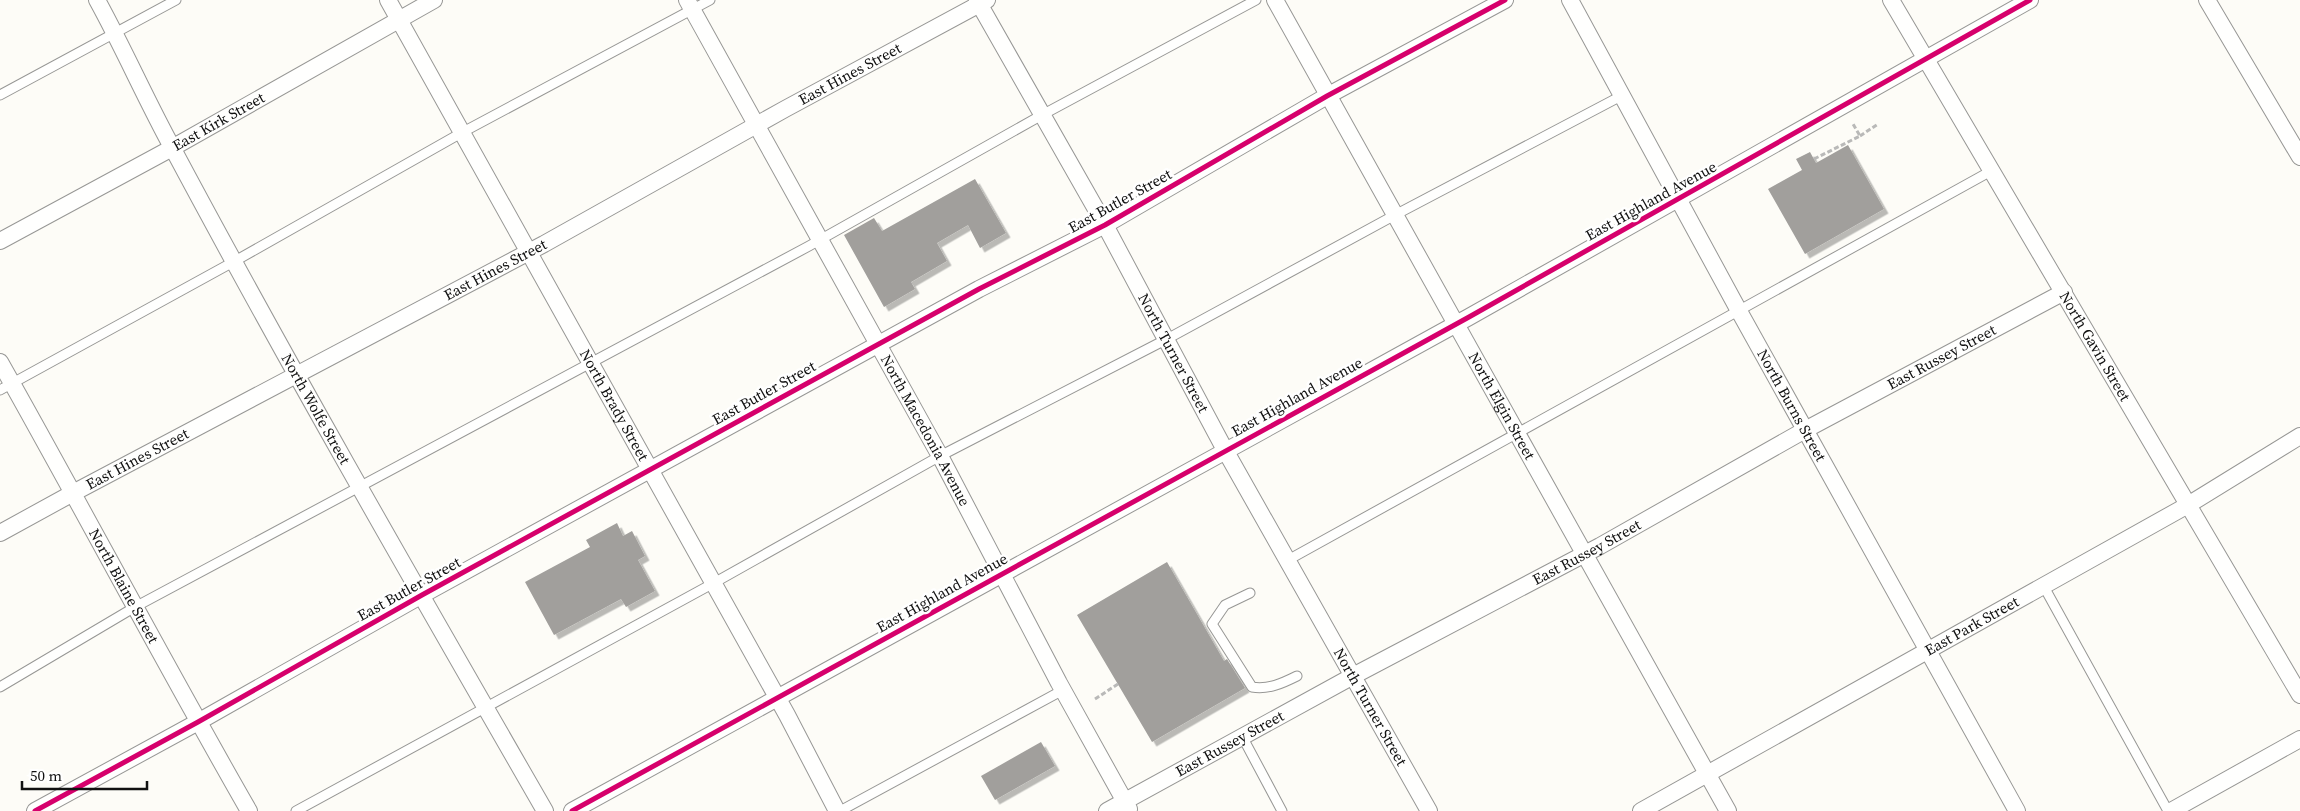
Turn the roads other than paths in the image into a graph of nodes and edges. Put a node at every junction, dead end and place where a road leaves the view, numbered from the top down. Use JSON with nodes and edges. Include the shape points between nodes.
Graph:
{"nodes":[{"id":1,"x":97,"y":0,"type":"edge"},
{"id":2,"x":176,"y":0,"type":"edge"},
{"id":3,"x":388,"y":0,"type":"edge"},
{"id":4,"x":434,"y":0,"type":"edge"},
{"id":5,"x":710,"y":0,"type":"edge"},
{"id":6,"x":1256,"y":0,"type":"edge"},
{"id":7,"x":1275,"y":0,"type":"edge"},
{"id":8,"x":1505,"y":0,"type":"edge"},
{"id":9,"x":1570,"y":0,"type":"edge"},
{"id":10,"x":1891,"y":0,"type":"edge"},
{"id":11,"x":2030,"y":0,"type":"edge"},
{"id":12,"x":2207,"y":0,"type":"edge"},
{"id":13,"x":981,"y":1,"type":"edge"},
{"id":14,"x":690,"y":5,"type":"edge"},
{"id":15,"x":398,"y":20,"type":"junction"},
{"id":16,"x":116,"y":34,"type":"junction"},
{"id":17,"x":1926,"y":60,"type":"junction"},
{"id":18,"x":1623,"y":95,"type":"junction"},
{"id":19,"x":0,"y":96,"type":"edge"},
{"id":20,"x":1327,"y":96,"type":"junction"},
{"id":21,"x":1042,"y":115,"type":"junction"},
{"id":22,"x":758,"y":126,"type":"junction"},
{"id":23,"x":463,"y":132,"type":"junction"},
{"id":24,"x":172,"y":148,"type":"junction"},
{"id":25,"x":2300,"y":158,"type":"edge"},
{"id":26,"x":1991,"y":171,"type":"junction"},
{"id":27,"x":1679,"y":199,"type":"junction"},
{"id":28,"x":1395,"y":215,"type":"junction"},
{"id":29,"x":1105,"y":225,"type":"junction"},
{"id":30,"x":821,"y":239,"type":"junction"},
{"id":31,"x":0,"y":241,"type":"edge"},
{"id":32,"x":529,"y":250,"type":"junction"},
{"id":33,"x":235,"y":261,"type":"junction"},
{"id":34,"x":2064,"y":292,"type":"junction"},
{"id":35,"x":1738,"y":311,"type":"junction"},
{"id":36,"x":1456,"y":324,"type":"junction"},
{"id":37,"x":1167,"y":339,"type":"junction"},
{"id":38,"x":878,"y":345,"type":"junction"},
{"id":39,"x":0,"y":362,"type":"edge"},
{"id":40,"x":591,"y":363,"type":"junction"},
{"id":41,"x":298,"y":375,"type":"junction"},
{"id":42,"x":6,"y":386,"type":"edge"},
{"id":43,"x":1805,"y":430,"type":"junction"},
{"id":44,"x":1517,"y":434,"type":"junction"},
{"id":45,"x":2300,"y":436,"type":"edge"},
{"id":46,"x":1225,"y":450,"type":"junction"},
{"id":47,"x":940,"y":456,"type":"junction"},
{"id":48,"x":649,"y":470,"type":"junction"},
{"id":49,"x":360,"y":486,"type":"junction"},
{"id":50,"x":73,"y":492,"type":"junction"},
{"id":51,"x":2188,"y":505,"type":"junction"},
{"id":52,"x":0,"y":533,"type":"edge"},
{"id":53,"x":1585,"y":552,"type":"junction"},
{"id":54,"x":1288,"y":560,"type":"junction"},
{"id":55,"x":1001,"y":574,"type":"junction"},
{"id":56,"x":712,"y":584,"type":"junction"},
{"id":57,"x":2043,"y":585,"type":"junction"},
{"id":58,"x":1250,"y":594,"type":"dead end"},
{"id":59,"x":422,"y":595,"type":"junction"},
{"id":60,"x":135,"y":607,"type":"junction"},
{"id":61,"x":1926,"y":650,"type":"junction"},
{"id":62,"x":1297,"y":676,"type":"dead end"},
{"id":63,"x":1353,"y":676,"type":"junction"},
{"id":64,"x":0,"y":688,"type":"edge"},
{"id":65,"x":1063,"y":690,"type":"junction"},
{"id":66,"x":2300,"y":695,"type":"edge"},
{"id":67,"x":777,"y":699,"type":"junction"},
{"id":68,"x":486,"y":708,"type":"junction"},
{"id":69,"x":198,"y":722,"type":"junction"},
{"id":70,"x":1242,"y":738,"type":"junction"},
{"id":71,"x":2300,"y":739,"type":"edge"},
{"id":72,"x":1708,"y":774,"type":"junction"},
{"id":73,"x":1128,"y":806,"type":"edge"},
{"id":74,"x":35,"y":811,"type":"edge"},
{"id":75,"x":249,"y":811,"type":"edge"},
{"id":76,"x":296,"y":811,"type":"edge"},
{"id":77,"x":545,"y":811,"type":"edge"},
{"id":78,"x":572,"y":811,"type":"edge"},
{"id":79,"x":838,"y":811,"type":"edge"},
{"id":80,"x":1107,"y":811,"type":"edge"},
{"id":81,"x":1282,"y":811,"type":"edge"},
{"id":82,"x":1429,"y":811,"type":"edge"},
{"id":83,"x":1641,"y":811,"type":"edge"},
{"id":84,"x":1728,"y":811,"type":"edge"},
{"id":85,"x":2017,"y":811,"type":"edge"},
{"id":86,"x":2170,"y":811,"type":"edge"}],
"edges":[{"from":1,"to":16,"type":"street","name":"North Wolfe Street"},
{"from":2,"to":16,"type":"lane"},
{"from":3,"to":15,"type":"street","name":"North Brady Street"},
{"from":4,"to":15,"type":"street","name":"East Kirk Street"},
{"from":5,"to":14,"type":"lane"},
{"from":6,"to":21,"type":"lane"},
{"from":7,"to":20,"type":"street","name":"North Elgin Street"},
{"from":8,"to":20,"type":"street","name":"East Butler Street"},
{"from":9,"to":18,"type":"street","name":"North Burns Street"},
{"from":10,"to":17,"type":"street","name":"North Gavin Street"},
{"from":11,"to":17,"type":"street","name":"East Highland Avenue"},
{"from":12,"to":25,"type":"street"},
{"from":13,"to":21,"type":"street","name":"North Turner Street"},
{"from":13,"to":22,"type":"street","name":"East Hines Street"},
{"from":14,"to":22,"type":"street","name":"North Macedonia Avenue"},
{"from":14,"to":23,"type":"lane"},
{"from":15,"to":23,"type":"street","name":"North Brady Street"},
{"from":15,"to":24,"type":"street","name":"East Kirk Street"},
{"from":16,"to":19,"type":"lane"},
{"from":16,"to":24,"type":"street","name":"North Wolfe Street"},
{"from":17,"to":26,"type":"street","name":"North Gavin Street"},
{"from":17,"to":27,"type":"street","name":"East Highland Avenue"},
{"from":18,"to":27,"type":"street","name":"North Burns Street"},
{"from":18,"to":28,"type":"lane"},
{"from":20,"to":28,"type":"street","name":"North Elgin Street"},
{"from":20,"to":29,"type":"street","name":"East Butler Street"},
{"from":21,"to":29,"type":"street","name":"North Turner Street"},
{"from":21,"to":30,"type":"lane"},
{"from":22,"to":30,"type":"street","name":"North Macedonia Avenue"},
{"from":22,"to":32,"type":"street","name":"East Hines Street"},
{"from":23,"to":32,"type":"street","name":"North Brady Street"},
{"from":23,"to":33,"type":"lane"},
{"from":24,"to":31,"type":"street","name":"East Kirk Street"},
{"from":24,"to":33,"type":"street","name":"North Wolfe Street"},
{"from":26,"to":34,"type":"street","name":"North Gavin Street"},
{"from":26,"to":35,"type":"lane"},
{"from":27,"to":35,"type":"street","name":"North Burns Street"},
{"from":27,"to":36,"type":"street","name":"East Highland Avenue"},
{"from":28,"to":36,"type":"street","name":"North Elgin Street"},
{"from":28,"to":37,"type":"lane"},
{"from":29,"to":37,"type":"street","name":"North Turner Street"},
{"from":29,"to":38,"type":"street","name":"East Butler Street","via":[[979,288]]},
{"from":30,"to":38,"type":"street","name":"North Macedonia Avenue"},
{"from":30,"to":40,"type":"lane"},
{"from":32,"to":40,"type":"street","name":"North Brady Street"},
{"from":32,"to":41,"type":"street","name":"East Hines Street"},
{"from":33,"to":41,"type":"street","name":"North Wolfe Street"},
{"from":33,"to":42,"type":"lane"},
{"from":34,"to":43,"type":"street","name":"East Russey Street"},
{"from":34,"to":51,"type":"street","name":"North Gavin Street"},
{"from":35,"to":43,"type":"street","name":"North Burns Street"},
{"from":35,"to":44,"type":"lane"},
{"from":36,"to":44,"type":"street","name":"North Elgin Street"},
{"from":36,"to":46,"type":"street","name":"East Highland Avenue"},
{"from":37,"to":46,"type":"street","name":"North Turner Street"},
{"from":37,"to":47,"type":"lane"},
{"from":38,"to":47,"type":"street","name":"North Macedonia Avenue"},
{"from":38,"to":48,"type":"street","name":"East Butler Street"},
{"from":39,"to":42,"type":"street","name":"North Blaine Street"},
{"from":40,"to":48,"type":"street","name":"North Brady Street"},
{"from":40,"to":49,"type":"lane"},
{"from":41,"to":49,"type":"street","name":"North Wolfe Street"},
{"from":41,"to":50,"type":"street","name":"East Hines Street"},
{"from":42,"to":50,"type":"street","name":"North Blaine Street"},
{"from":43,"to":53,"type":"street","name":"East Russey Street"},
{"from":43,"to":61,"type":"street","name":"North Burns Street"},
{"from":44,"to":53,"type":"street","name":"North Elgin Street"},
{"from":44,"to":54,"type":"lane"},
{"from":45,"to":51,"type":"street","name":"East Park Street"},
{"from":46,"to":54,"type":"street","name":"North Turner Street"},
{"from":46,"to":55,"type":"street","name":"East Highland Avenue"},
{"from":47,"to":55,"type":"street","name":"North Macedonia Avenue"},
{"from":47,"to":56,"type":"lane"},
{"from":48,"to":56,"type":"street","name":"North Brady Street"},
{"from":48,"to":59,"type":"street","name":"East Butler Street"},
{"from":49,"to":59,"type":"street","name":"North Wolfe Street"},
{"from":49,"to":60,"type":"lane"},
{"from":50,"to":52,"type":"street","name":"East Hines Street"},
{"from":50,"to":60,"type":"street","name":"North Blaine Street"},
{"from":51,"to":57,"type":"street","name":"East Park Street"},
{"from":51,"to":66,"type":"street","name":"North Gavin Street"},
{"from":53,"to":63,"type":"street","name":"East Russey Street"},
{"from":53,"to":72,"type":"street","name":"North Elgin Street"},
{"from":54,"to":63,"type":"street","name":"North Turner Street"},
{"from":55,"to":65,"type":"street","name":"North Macedonia Avenue"},
{"from":55,"to":67,"type":"street","name":"East Highland Avenue"},
{"from":56,"to":67,"type":"street","name":"North Brady Street"},
{"from":56,"to":68,"type":"lane"},
{"from":57,"to":61,"type":"street","name":"East Park Street"},
{"from":57,"to":86,"type":"lane"},
{"from":58,"to":62,"type":"lane","via":[[1225,605],[1212,624],[1220,639],[1252,687],[1279,685]]},
{"from":59,"to":68,"type":"street","name":"North Wolfe Street"},
{"from":59,"to":69,"type":"street","name":"East Butler Street"},
{"from":60,"to":64,"type":"lane"},
{"from":60,"to":69,"type":"street","name":"North Blaine Street"},
{"from":61,"to":72,"type":"street","name":"East Park Street"},
{"from":61,"to":85,"type":"street","name":"North Burns Street"},
{"from":63,"to":70,"type":"street","name":"East Russey Street"},
{"from":63,"to":82,"type":"street","name":"North Turner Street"},
{"from":65,"to":73,"type":"street","name":"North Macedonia Avenue"},
{"from":65,"to":79,"type":"lane"},
{"from":67,"to":78,"type":"street","name":"East Highland Avenue"},
{"from":67,"to":79,"type":"street","name":"North Brady Street"},
{"from":68,"to":76,"type":"lane"},
{"from":68,"to":77,"type":"street","name":"North Wolfe Street"},
{"from":69,"to":74,"type":"street","name":"East Butler Street"},
{"from":69,"to":75,"type":"street","name":"North Blaine Street"},
{"from":70,"to":73,"type":"street","name":"East Russey Street"},
{"from":70,"to":81,"type":"lane"},
{"from":71,"to":86,"type":"street"},
{"from":72,"to":83,"type":"street","name":"East Park Street"},
{"from":72,"to":84,"type":"street","name":"North Elgin Street"},
{"from":73,"to":80,"type":"street","name":"East Russey Street"}]}
